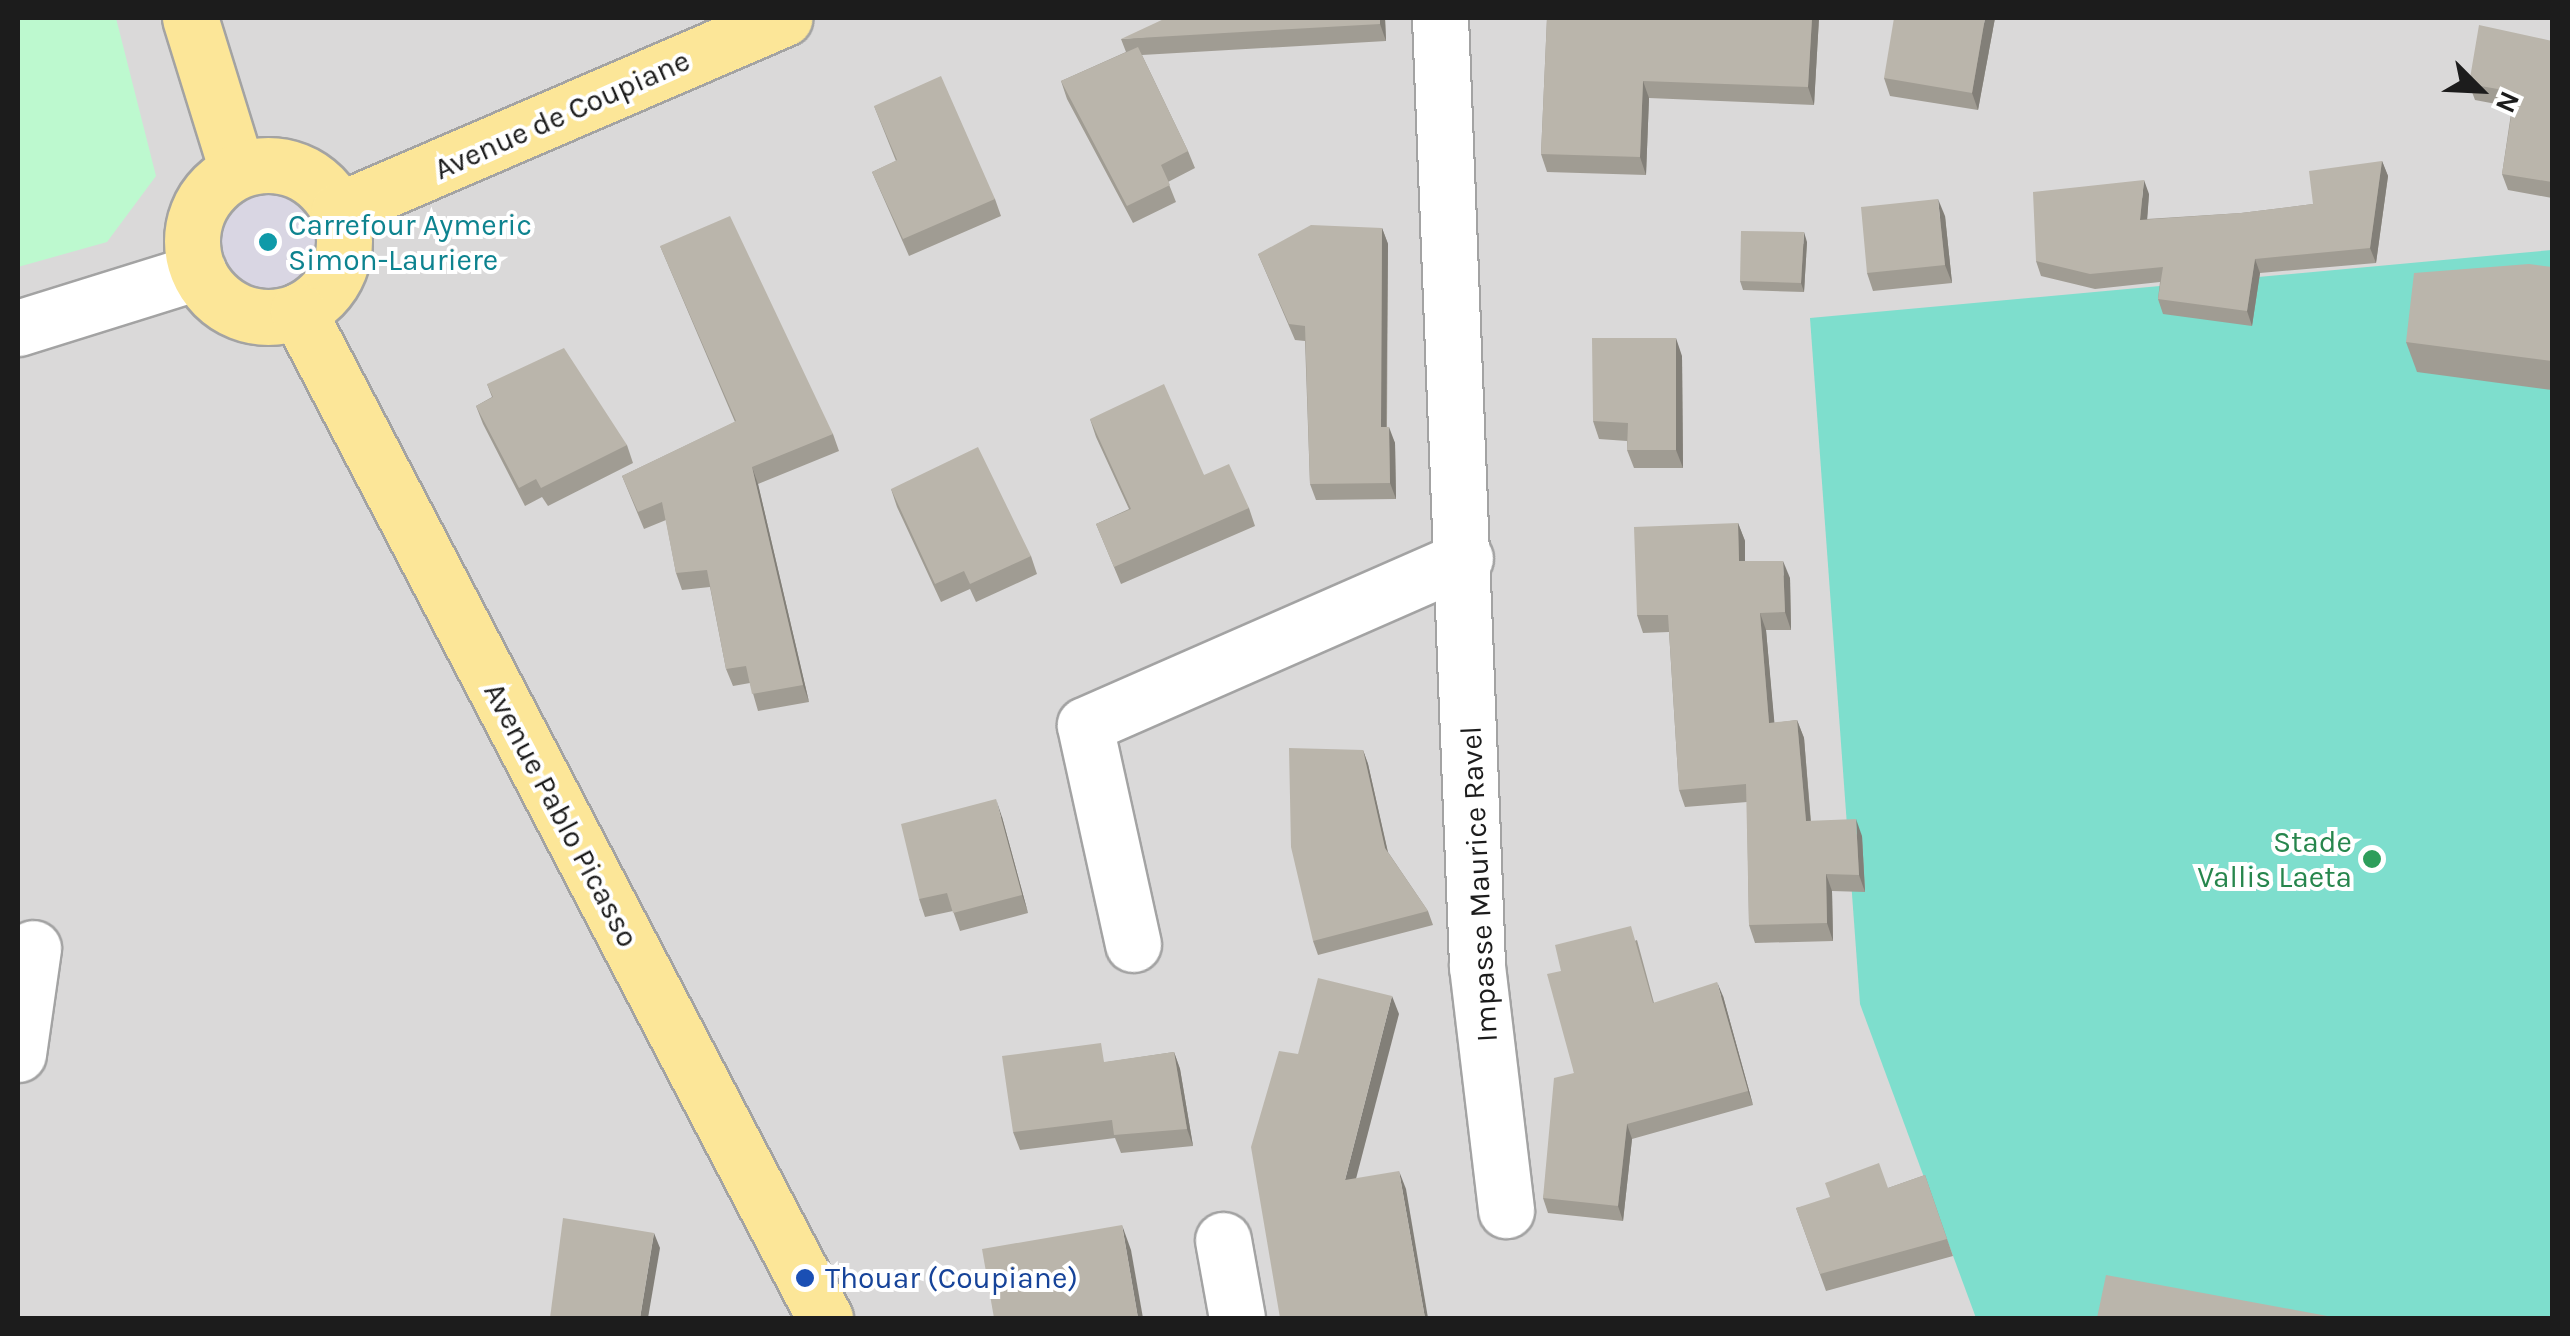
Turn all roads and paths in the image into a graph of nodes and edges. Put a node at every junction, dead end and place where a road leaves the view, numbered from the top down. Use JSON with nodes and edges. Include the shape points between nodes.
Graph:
{"nodes":[{"id":1,"x":190,"y":18,"type":"edge"},
{"id":2,"x":784,"y":18,"type":"edge"},
{"id":3,"x":1440,"y":18,"type":"edge"},
{"id":4,"x":237,"y":170,"type":"junction"},
{"id":5,"x":339,"y":210,"type":"junction"},
{"id":6,"x":198,"y":272,"type":"junction"},
{"id":7,"x":298,"y":311,"type":"junction"},
{"id":8,"x":18,"y":328,"type":"edge"},
{"id":9,"x":1465,"y":558,"type":"junction"},
{"id":10,"x":1134,"y":944,"type":"dead end"},
{"id":11,"x":33,"y":948,"type":"dead end"},
{"id":12,"x":18,"y":1054,"type":"edge"},
{"id":13,"x":1506,"y":1210,"type":"dead end"},
{"id":14,"x":1223,"y":1240,"type":"dead end"},
{"id":15,"x":825,"y":1318,"type":"edge"},
{"id":16,"x":1237,"y":1318,"type":"edge"}],
"edges":[{"from":1,"to":4,"type":"main road"},
{"from":2,"to":5,"type":"main road","name":"Avenue de Coupiane"},
{"from":3,"to":9,"type":"street","name":"Impasse Maurice Ravel"},
{"from":4,"to":5,"type":"main road","via":[[261,164],[308,174]]},
{"from":4,"to":6,"type":"main road","via":[[202,202],[193,225]]},
{"from":5,"to":7,"type":"main road","via":[[342,262],[330,287]]},
{"from":6,"to":7,"type":"main road","via":[[234,310],[260,318]]},
{"from":6,"to":8,"type":"street"},
{"from":7,"to":15,"type":"main road","name":"Avenue Pablo Picasso"},
{"from":9,"to":10,"type":"street","via":[[1085,725]]},
{"from":9,"to":13,"type":"street","name":"Impasse Maurice Ravel","via":[[1478,966]]},
{"from":11,"to":12,"type":"street"},
{"from":14,"to":16,"type":"street"}]}
